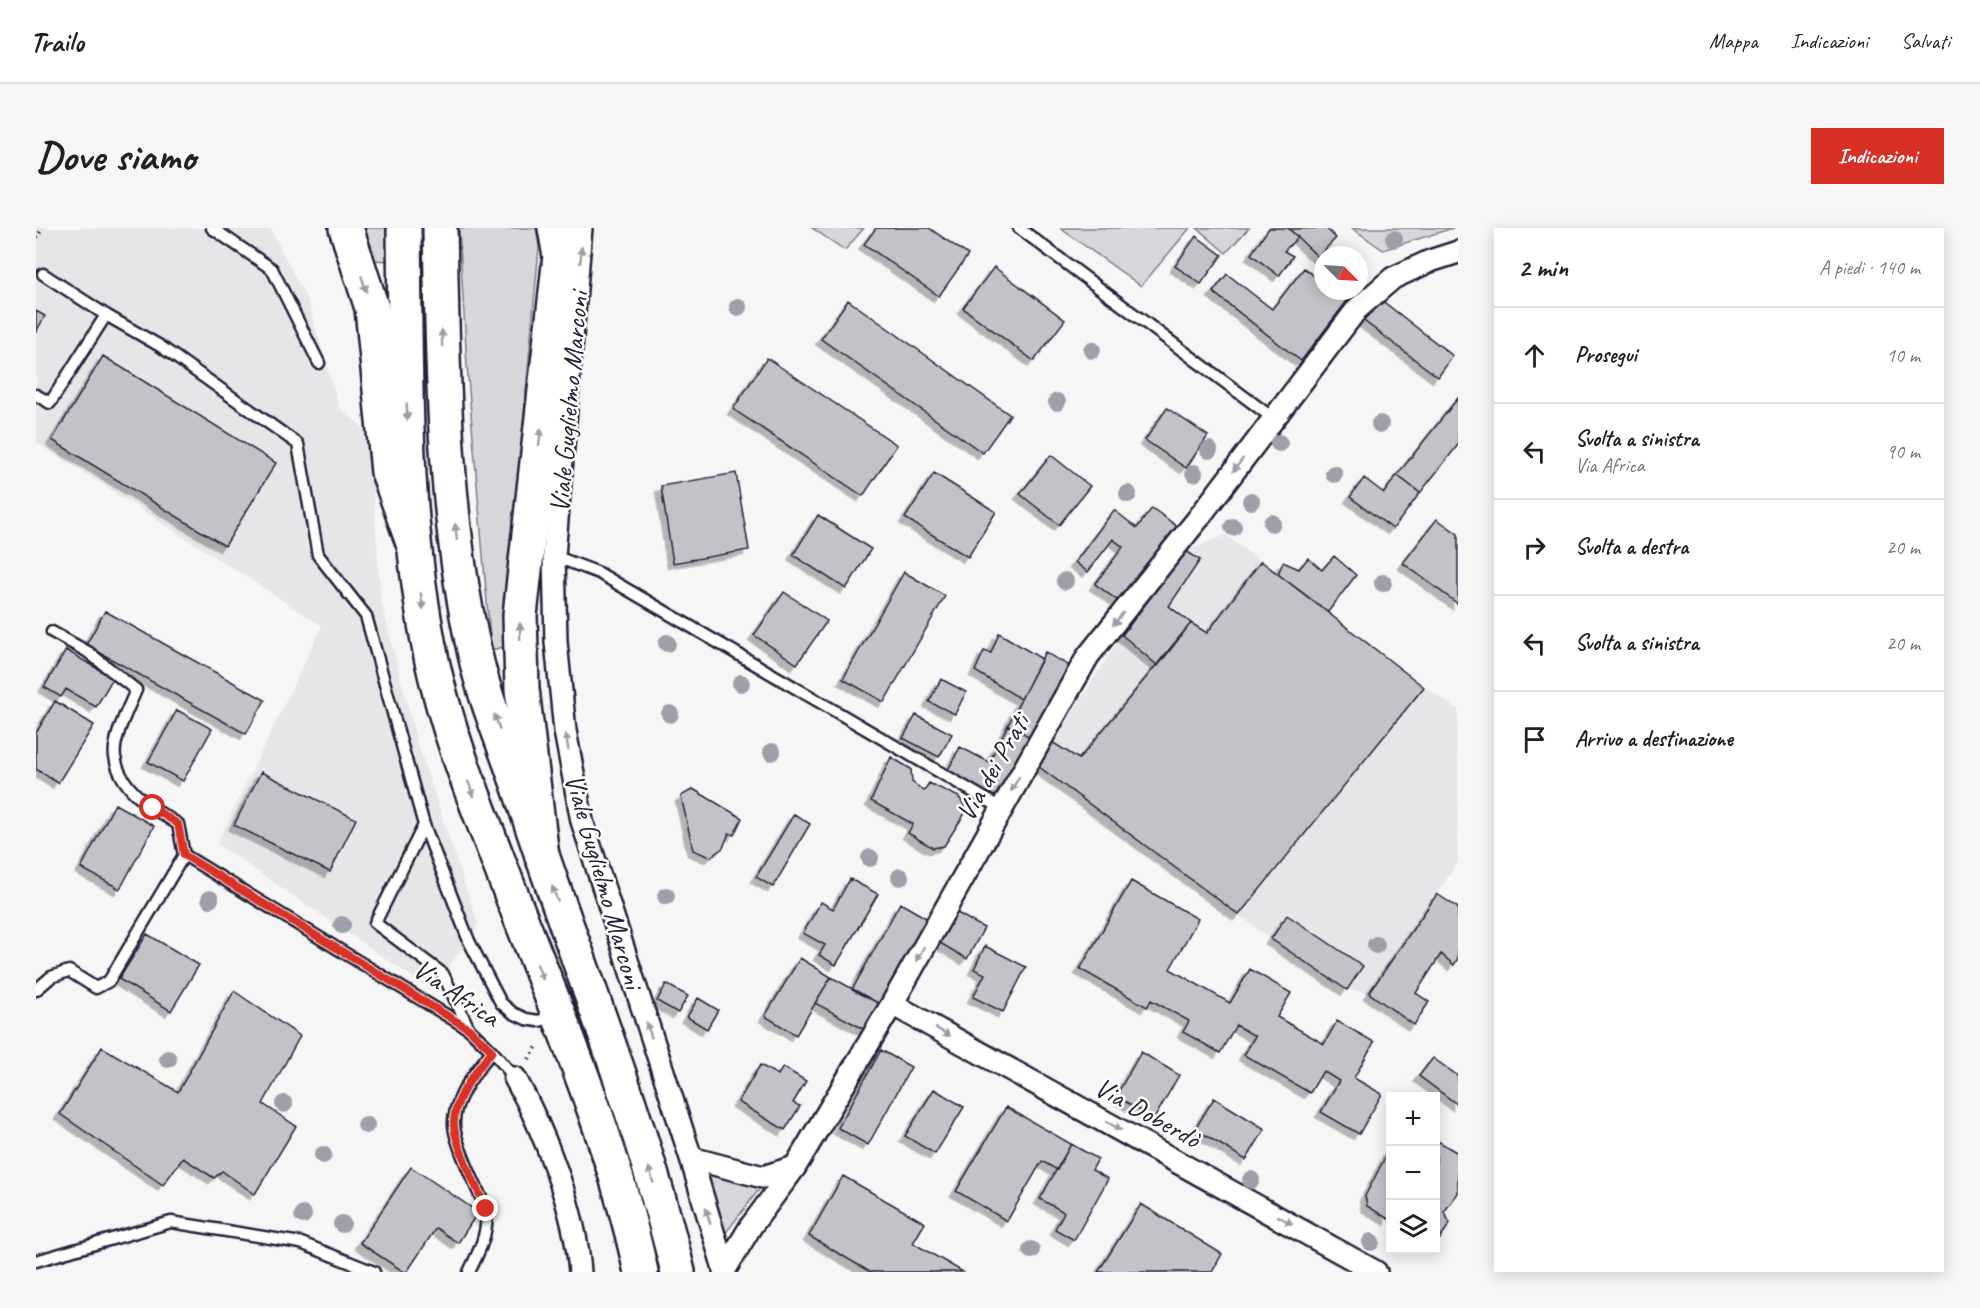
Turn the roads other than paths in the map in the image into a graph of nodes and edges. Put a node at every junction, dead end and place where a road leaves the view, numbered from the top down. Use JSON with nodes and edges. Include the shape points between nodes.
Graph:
{"nodes":[{"id":1,"x":212,"y":228,"type":"edge"},
{"id":2,"x":346,"y":228,"type":"edge"},
{"id":3,"x":404,"y":228,"type":"edge"},
{"id":4,"x":440,"y":228,"type":"edge"},
{"id":5,"x":555,"y":228,"type":"edge"},
{"id":6,"x":581,"y":228,"type":"edge"},
{"id":7,"x":1019,"y":228,"type":"edge"},
{"id":8,"x":1458,"y":252,"type":"edge"},
{"id":9,"x":43,"y":274,"type":"dead end"},
{"id":10,"x":106,"y":315,"type":"junction"},
{"id":11,"x":320,"y":363,"type":"dead end"},
{"id":12,"x":36,"y":395,"type":"edge"},
{"id":13,"x":1274,"y":419,"type":"junction"},
{"id":14,"x":413,"y":543,"type":"junction"},
{"id":15,"x":554,"y":556,"type":"junction"},
{"id":16,"x":52,"y":632,"type":"dead end"},
{"id":17,"x":1001,"y":808,"type":"junction"},
{"id":18,"x":424,"y":825,"type":"junction"},
{"id":19,"x":184,"y":855,"type":"junction"},
{"id":20,"x":542,"y":857,"type":"junction"},
{"id":21,"x":36,"y":990,"type":"edge"},
{"id":22,"x":892,"y":1004,"type":"junction"},
{"id":23,"x":558,"y":1017,"type":"junction"},
{"id":24,"x":469,"y":1029,"type":"junction"},
{"id":25,"x":492,"y":1051,"type":"junction"},
{"id":26,"x":515,"y":1078,"type":"joint"},
{"id":27,"x":691,"y":1158,"type":"junction"},
{"id":28,"x":795,"y":1167,"type":"junction"},
{"id":29,"x":36,"y":1261,"type":"edge"},
{"id":30,"x":724,"y":1271,"type":"edge"},
{"id":31,"x":374,"y":1272,"type":"edge"},
{"id":32,"x":469,"y":1272,"type":"edge"},
{"id":33,"x":580,"y":1272,"type":"edge"},
{"id":34,"x":641,"y":1272,"type":"edge"},
{"id":35,"x":678,"y":1272,"type":"edge"},
{"id":36,"x":1376,"y":1272,"type":"edge"}],
"edges":[{"from":1,"to":11,"type":"lane","via":[[272,270]]},
{"from":2,"to":14,"type":"main road","one_way":true,"via":[[372,308],[388,472]]},
{"from":3,"to":14,"type":"main road","one_way":true},
{"from":20,"to":4,"type":"main road","name":"Viale Guglielmo Marconi","one_way":true,"via":[[475,656],[460,566],[444,409]]},
{"from":20,"to":5,"type":"main road","one_way":true,"via":[[522,689],[520,615],[560,256]]},
{"from":15,"to":6,"type":"street","name":"Viale Guglielmo Marconi","one_way":true},
{"from":7,"to":13,"type":"lane"},
{"from":8,"to":13,"type":"street","name":"Via dei Prati","via":[[1411,269],[1374,292],[1341,328]]},
{"from":9,"to":10,"type":"lane"},
{"from":10,"to":12,"type":"lane","via":[[50,403]]},
{"from":10,"to":18,"type":"lane","via":[[160,346],[298,444],[318,555],[366,616]]},
{"from":13,"to":17,"type":"street","name":"Via dei Prati","one_way":true,"via":[[1088,656]]},
{"from":14,"to":23,"type":"main road","one_way":true,"via":[[432,662],[465,772]]},
{"from":15,"to":17,"type":"lane","via":[[599,573]]},
{"from":27,"to":15,"type":"street","name":"Viale Guglielmo Marconi","one_way":true,"via":[[582,820],[564,720],[556,642]]},
{"from":16,"to":19,"type":"lane","via":[[88,652],[136,690],[121,726],[115,757],[127,785],[178,824]]},
{"from":17,"to":22,"type":"street","name":"Via dei Prati","one_way":true},
{"from":18,"to":23,"type":"lane","via":[[469,941],[501,1003],[526,1019]]},
{"from":18,"to":24,"type":"lane","via":[[375,923],[443,974]]},
{"from":19,"to":21,"type":"lane","via":[[109,981],[96,988],[69,971],[51,977]]},
{"from":19,"to":24,"type":"lane","name":"Via Africa"},
{"from":35,"to":20,"type":"main road","name":"Viale Guglielmo Marconi","one_way":true,"via":[[630,1107]]},
{"from":22,"to":28,"type":"street","name":"Via dei Prati"},
{"from":22,"to":36,"type":"street","name":"Via Doberdò","one_way":true},
{"from":23,"to":34,"type":"main road","via":[[598,1121],[630,1222]]},
{"from":24,"to":25,"type":"lane","name":"Via Africa"},
{"from":25,"to":26,"type":"lane","name":"Via Africa"},
{"from":25,"to":32,"type":"lane","via":[[459,1101],[455,1117],[454,1132],[488,1222]]},
{"from":26,"to":33,"type":"street","name":"Via Africa","via":[[555,1166]]},
{"from":27,"to":28,"type":"street","via":[[763,1177]]},
{"from":30,"to":27,"type":"street","name":"Viale Guglielmo Marconi","one_way":true},
{"from":28,"to":30,"type":"street","name":"Via dei Prati"},
{"from":29,"to":31,"type":"lane","via":[[171,1222],[301,1244]]}]}
